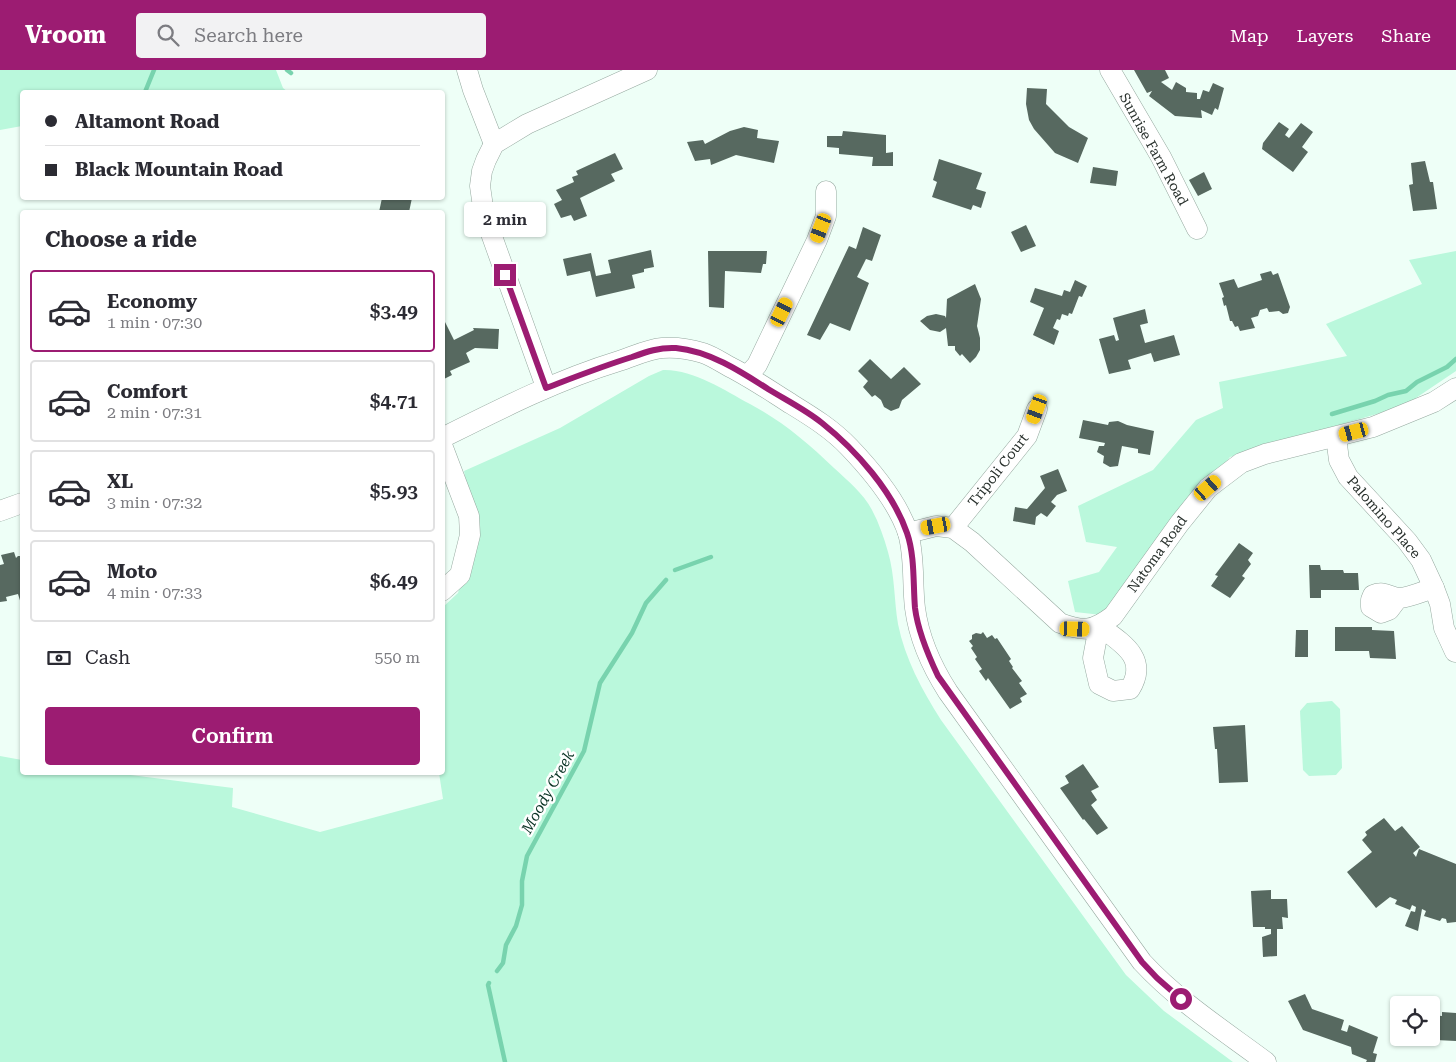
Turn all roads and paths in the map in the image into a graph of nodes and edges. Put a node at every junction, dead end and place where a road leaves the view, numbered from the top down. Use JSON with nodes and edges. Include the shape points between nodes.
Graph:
{"nodes":[{"id":1,"x":467,"y":70,"type":"edge"},
{"id":2,"x":647,"y":70,"type":"edge"},
{"id":3,"x":1110,"y":70,"type":"edge"},
{"id":4,"x":494,"y":144,"type":"junction"},
{"id":5,"x":826,"y":191,"type":"dead end"},
{"id":6,"x":1198,"y":229,"type":"dead end"},
{"id":7,"x":747,"y":376,"type":"junction"},
{"id":8,"x":546,"y":388,"type":"junction"},
{"id":9,"x":1456,"y":388,"type":"edge"},
{"id":10,"x":1037,"y":409,"type":"dead end"},
{"id":11,"x":445,"y":436,"type":"edge"},
{"id":12,"x":1336,"y":437,"type":"junction"},
{"id":13,"x":445,"y":453,"type":"edge"},
{"id":14,"x":20,"y":504,"type":"edge"},
{"id":15,"x":0,"y":511,"type":"edge"},
{"id":16,"x":953,"y":528,"type":"junction"},
{"id":17,"x":908,"y":533,"type":"junction"},
{"id":18,"x":445,"y":588,"type":"edge"},
{"id":19,"x":1434,"y":588,"type":"junction"},
{"id":20,"x":1398,"y":598,"type":"dead end"},
{"id":21,"x":1455,"y":652,"type":"dead end"},
{"id":22,"x":1266,"y":1062,"type":"edge"}],
"edges":[{"from":1,"to":4,"type":"street"},
{"from":2,"to":4,"type":"street","via":[[527,124]]},
{"from":3,"to":6,"type":"street","name":"Sunrise Farm Road"},
{"from":4,"to":8,"type":"street","via":[[482,171],[480,186],[484,214]]},
{"from":5,"to":7,"type":"street","via":[[826,216],[817,240],[757,365]]},
{"from":7,"to":8,"type":"street","via":[[704,354],[660,348]]},
{"from":7,"to":17,"type":"street","via":[[821,422],[848,446],[892,502]]},
{"from":8,"to":11,"type":"street"},
{"from":9,"to":12,"type":"street","name":"Natoma Road","via":[[1409,413]]},
{"from":10,"to":16,"type":"street","name":"Tripoli Court","via":[[1027,436]]},
{"from":12,"to":16,"type":"street","name":"Natoma Road","via":[[1265,454],[1241,463],[1222,476],[1179,524],[1113,616],[1100,626],[1088,629],[1075,629],[1060,623]]},
{"from":12,"to":19,"type":"street","name":"Palomino Place","via":[[1339,460],[1348,477],[1407,541],[1421,560]]},
{"from":13,"to":18,"type":"street","via":[[469,516],[470,535],[460,575]]},
{"from":14,"to":15,"type":"street"},
{"from":16,"to":17,"type":"street","via":[[936,526]]},
{"from":17,"to":22,"type":"street","via":[[919,625],[927,654],[943,684],[1142,962],[1181,999]]},
{"from":19,"to":20,"type":"street"},
{"from":19,"to":21,"type":"street","name":"Palomino Place","via":[[1444,628]]}]}
